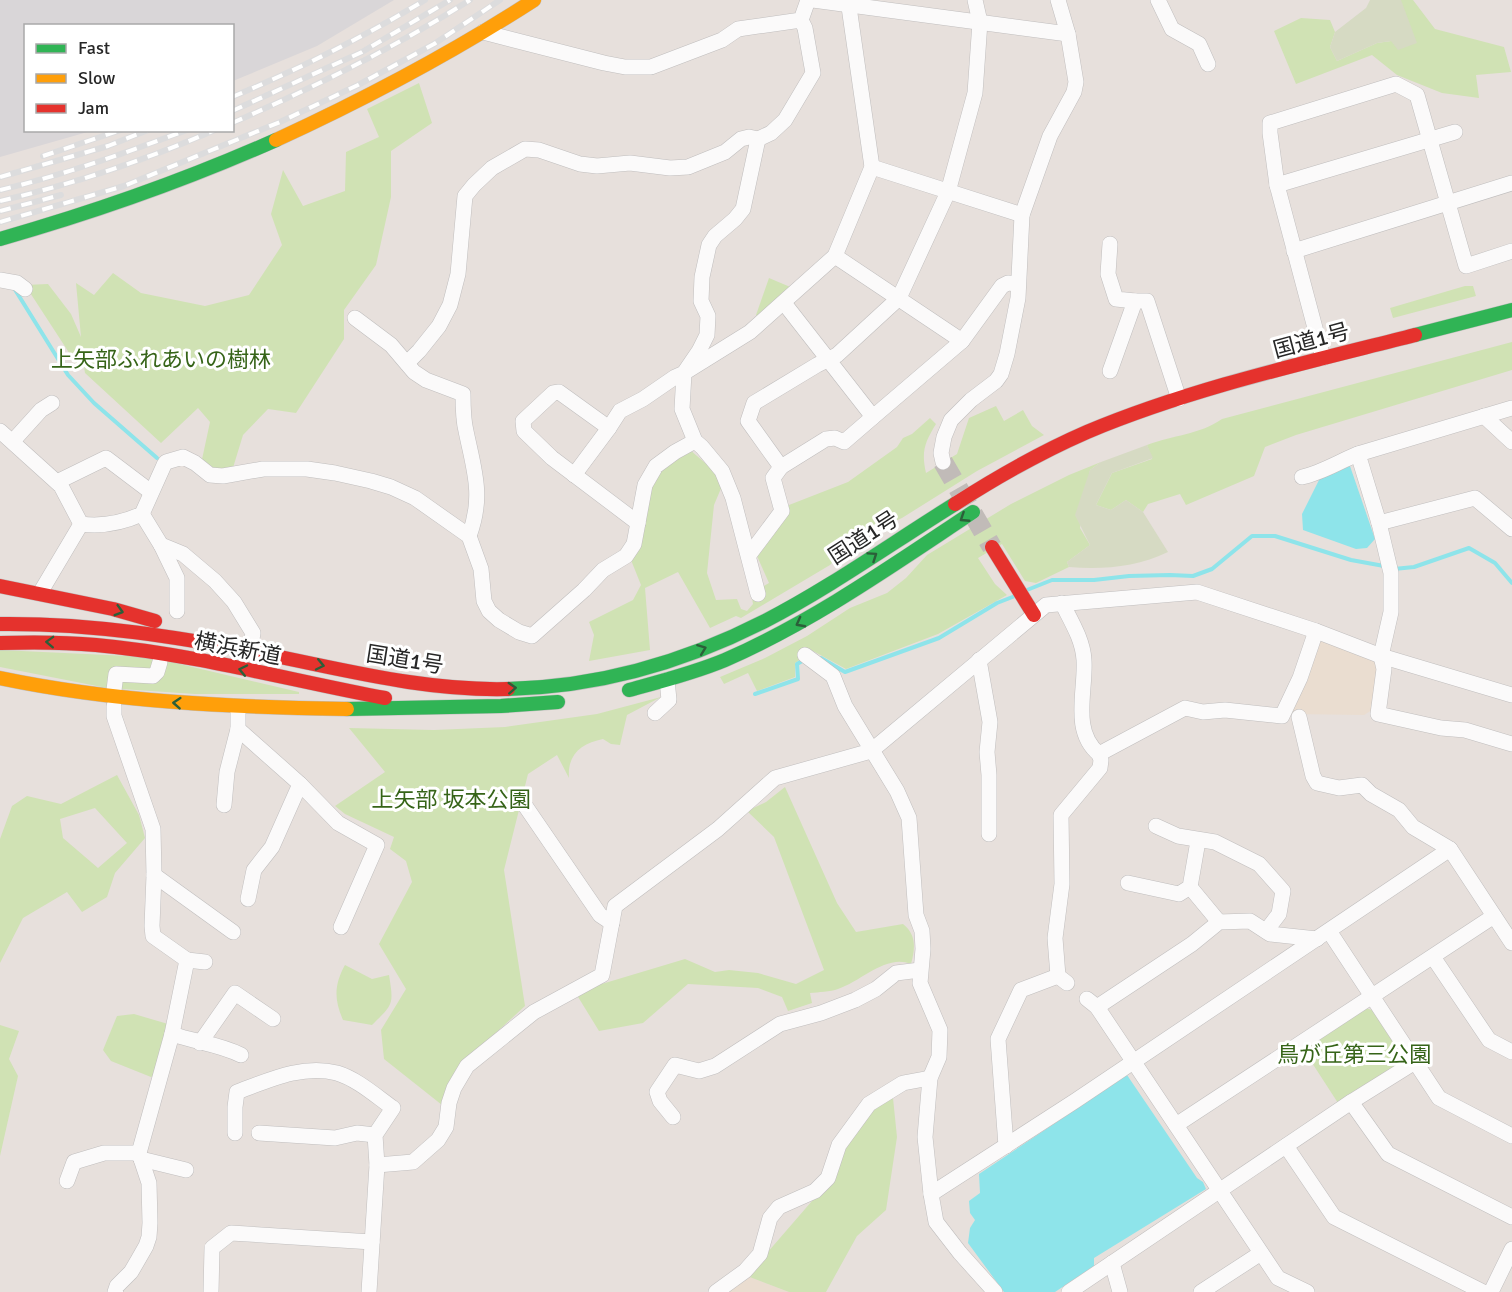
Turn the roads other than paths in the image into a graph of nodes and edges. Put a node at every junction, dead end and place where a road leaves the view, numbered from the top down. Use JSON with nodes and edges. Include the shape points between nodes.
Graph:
{"nodes":[{"id":1,"x":534,"y":0,"type":"edge"},
{"id":2,"x":810,"y":0,"type":"edge"},
{"id":3,"x":975,"y":0,"type":"edge"},
{"id":4,"x":1059,"y":0,"type":"edge"},
{"id":5,"x":1158,"y":0,"type":"edge"},
{"id":6,"x":849,"y":3,"type":"edge"},
{"id":7,"x":801,"y":20,"type":"junction"},
{"id":8,"x":980,"y":22,"type":"junction"},
{"id":9,"x":483,"y":32,"type":"junction"},
{"id":10,"x":1068,"y":34,"type":"junction"},
{"id":11,"x":1208,"y":64,"type":"dead end"},
{"id":12,"x":1455,"y":132,"type":"dead end"},
{"id":13,"x":758,"y":139,"type":"junction"},
{"id":14,"x":1431,"y":140,"type":"junction"},
{"id":15,"x":872,"y":167,"type":"junction"},
{"id":16,"x":1512,"y":183,"type":"edge"},
{"id":17,"x":1277,"y":186,"type":"junction"},
{"id":18,"x":948,"y":192,"type":"junction"},
{"id":19,"x":1448,"y":202,"type":"junction"},
{"id":20,"x":1022,"y":215,"type":"junction"},
{"id":21,"x":0,"y":239,"type":"edge"},
{"id":22,"x":1110,"y":244,"type":"dead end"},
{"id":23,"x":1294,"y":251,"type":"junction"},
{"id":24,"x":1512,"y":251,"type":"edge"},
{"id":25,"x":835,"y":256,"type":"junction"},
{"id":26,"x":0,"y":280,"type":"edge"},
{"id":27,"x":1018,"y":284,"type":"junction"},
{"id":28,"x":25,"y":289,"type":"dead end"},
{"id":29,"x":899,"y":298,"type":"junction"},
{"id":30,"x":1135,"y":302,"type":"junction"},
{"id":31,"x":784,"y":303,"type":"junction"},
{"id":32,"x":1512,"y":310,"type":"edge"},
{"id":33,"x":355,"y":318,"type":"dead end"},
{"id":34,"x":962,"y":341,"type":"junction"},
{"id":35,"x":1323,"y":358,"type":"junction"},
{"id":36,"x":828,"y":360,"type":"junction"},
{"id":37,"x":407,"y":363,"type":"junction"},
{"id":38,"x":1110,"y":371,"type":"dead end"},
{"id":39,"x":684,"y":373,"type":"junction"},
{"id":40,"x":1179,"y":399,"type":"junction"},
{"id":41,"x":52,"y":403,"type":"dead end"},
{"id":42,"x":1512,"y":408,"type":"edge"},
{"id":43,"x":1484,"y":416,"type":"junction"},
{"id":44,"x":873,"y":417,"type":"junction"},
{"id":45,"x":609,"y":428,"type":"junction"},
{"id":46,"x":4,"y":436,"type":"edge"},
{"id":47,"x":694,"y":441,"type":"junction"},
{"id":48,"x":1512,"y":442,"type":"edge"},
{"id":49,"x":1358,"y":454,"type":"junction"},
{"id":50,"x":943,"y":462,"type":"tunnel mouth"},
{"id":51,"x":781,"y":467,"type":"junction"},
{"id":52,"x":574,"y":475,"type":"junction"},
{"id":53,"x":1302,"y":477,"type":"dead end"},
{"id":54,"x":57,"y":482,"type":"junction"},
{"id":55,"x":152,"y":492,"type":"junction"},
{"id":56,"x":988,"y":502,"type":"dead end"},
{"id":57,"x":142,"y":514,"type":"junction"},
{"id":58,"x":638,"y":523,"type":"junction"},
{"id":59,"x":1379,"y":523,"type":"junction"},
{"id":60,"x":81,"y":524,"type":"junction"},
{"id":61,"x":1512,"y":529,"type":"edge"},
{"id":62,"x":469,"y":536,"type":"junction"},
{"id":63,"x":161,"y":545,"type":"junction"},
{"id":64,"x":992,"y":547,"type":"tunnel mouth"},
{"id":65,"x":748,"y":555,"type":"junction"},
{"id":66,"x":0,"y":586,"type":"edge"},
{"id":67,"x":40,"y":593,"type":"junction"},
{"id":68,"x":758,"y":594,"type":"dead end"},
{"id":69,"x":1062,"y":603,"type":"junction"},
{"id":70,"x":177,"y":611,"type":"dead end"},
{"id":71,"x":1034,"y":615,"type":"junction"},
{"id":72,"x":0,"y":624,"type":"edge"},
{"id":73,"x":1316,"y":631,"type":"junction"},
{"id":74,"x":0,"y":643,"type":"edge"},
{"id":75,"x":221,"y":645,"type":"junction"},
{"id":76,"x":250,"y":651,"type":"junction"},
{"id":77,"x":805,"y":655,"type":"dead end"},
{"id":78,"x":1381,"y":656,"type":"junction"},
{"id":79,"x":979,"y":660,"type":"junction"},
{"id":80,"x":160,"y":662,"type":"dead end"},
{"id":81,"x":0,"y":678,"type":"edge"},
{"id":82,"x":668,"y":680,"type":"junction"},
{"id":83,"x":618,"y":692,"type":"dead end"},
{"id":84,"x":1512,"y":695,"type":"edge"},
{"id":85,"x":573,"y":700,"type":"dead end"},
{"id":86,"x":238,"y":707,"type":"junction"},
{"id":87,"x":466,"y":707,"type":"junction"},
{"id":88,"x":655,"y":713,"type":"dead end"},
{"id":89,"x":1299,"y":717,"type":"dead end"},
{"id":90,"x":238,"y":729,"type":"junction"},
{"id":91,"x":1512,"y":744,"type":"edge"},
{"id":92,"x":871,"y":750,"type":"junction"},
{"id":93,"x":1099,"y":754,"type":"junction"},
{"id":94,"x":300,"y":784,"type":"junction"},
{"id":95,"x":224,"y":805,"type":"dead end"},
{"id":96,"x":526,"y":807,"type":"dead end"},
{"id":97,"x":1156,"y":826,"type":"dead end"},
{"id":98,"x":989,"y":834,"type":"dead end"},
{"id":99,"x":1198,"y":841,"type":"junction"},
{"id":100,"x":1450,"y":849,"type":"junction"},
{"id":101,"x":154,"y":875,"type":"junction"},
{"id":102,"x":1128,"y":883,"type":"dead end"},
{"id":103,"x":1190,"y":887,"type":"junction"},
{"id":104,"x":248,"y":899,"type":"dead end"},
{"id":105,"x":1494,"y":916,"type":"junction"},
{"id":106,"x":1219,"y":921,"type":"junction"},
{"id":107,"x":612,"y":923,"type":"junction"},
{"id":108,"x":341,"y":927,"type":"dead end"},
{"id":109,"x":1266,"y":931,"type":"junction"},
{"id":110,"x":233,"y":932,"type":"dead end"},
{"id":111,"x":1323,"y":935,"type":"junction"},
{"id":112,"x":1512,"y":943,"type":"edge"},
{"id":113,"x":1433,"y":957,"type":"junction"},
{"id":114,"x":187,"y":960,"type":"junction"},
{"id":115,"x":205,"y":962,"type":"dead end"},
{"id":116,"x":920,"y":970,"type":"junction"},
{"id":117,"x":1372,"y":998,"type":"junction"},
{"id":118,"x":273,"y":1019,"type":"dead end"},
{"id":119,"x":172,"y":1034,"type":"junction"},
{"id":120,"x":200,"y":1043,"type":"junction"},
{"id":121,"x":1512,"y":1052,"type":"edge"},
{"id":122,"x":241,"y":1055,"type":"dead end"},
{"id":123,"x":1134,"y":1061,"type":"junction"},
{"id":124,"x":1414,"y":1062,"type":"junction"},
{"id":125,"x":930,"y":1078,"type":"junction"},
{"id":126,"x":1351,"y":1102,"type":"junction"},
{"id":127,"x":673,"y":1117,"type":"dead end"},
{"id":128,"x":1176,"y":1125,"type":"junction"},
{"id":129,"x":235,"y":1133,"type":"dead end"},
{"id":130,"x":259,"y":1133,"type":"dead end"},
{"id":131,"x":375,"y":1135,"type":"junction"},
{"id":132,"x":1512,"y":1136,"type":"edge"},
{"id":133,"x":1006,"y":1146,"type":"junction"},
{"id":134,"x":1286,"y":1146,"type":"junction"},
{"id":135,"x":140,"y":1156,"type":"junction"},
{"id":136,"x":377,"y":1165,"type":"junction"},
{"id":137,"x":186,"y":1170,"type":"dead end"},
{"id":138,"x":67,"y":1181,"type":"dead end"},
{"id":139,"x":1219,"y":1190,"type":"junction"},
{"id":140,"x":931,"y":1194,"type":"junction"},
{"id":141,"x":1512,"y":1217,"type":"edge"},
{"id":142,"x":372,"y":1242,"type":"junction"},
{"id":143,"x":1512,"y":1250,"type":"edge"},
{"id":144,"x":1261,"y":1253,"type":"junction"},
{"id":145,"x":1112,"y":1263,"type":"junction"},
{"id":146,"x":115,"y":1292,"type":"edge"},
{"id":147,"x":211,"y":1292,"type":"edge"},
{"id":148,"x":369,"y":1292,"type":"edge"},
{"id":149,"x":716,"y":1292,"type":"edge"},
{"id":150,"x":995,"y":1292,"type":"edge"},
{"id":151,"x":1069,"y":1292,"type":"edge"},
{"id":152,"x":1120,"y":1292,"type":"edge"},
{"id":153,"x":1201,"y":1292,"type":"edge"},
{"id":154,"x":1307,"y":1292,"type":"edge"},
{"id":155,"x":1483,"y":1292,"type":"edge"},
{"id":156,"x":1491,"y":1292,"type":"edge"}],
"edges":[{"from":1,"to":9,"type":"main road"},
{"from":2,"to":6,"type":"street"},
{"from":2,"to":7,"type":"street"},
{"from":3,"to":8,"type":"street"},
{"from":4,"to":10,"type":"street"},
{"from":5,"to":11,"type":"street","via":[[1172,29],[1198,44]]},
{"from":6,"to":8,"type":"street"},
{"from":6,"to":15,"type":"street"},
{"from":7,"to":9,"type":"street","via":[[738,29],[722,40],[651,67],[603,63]]},
{"from":7,"to":13,"type":"street","via":[[806,28],[813,73],[785,120]]},
{"from":8,"to":10,"type":"street"},
{"from":8,"to":18,"type":"street","via":[[975,93]]},
{"from":9,"to":21,"type":"main road","via":[[368,95],[225,163],[48,226]]},
{"from":10,"to":20,"type":"street","via":[[1076,81],[1074,92],[1050,136]]},
{"from":12,"to":14,"type":"street"},
{"from":13,"to":37,"type":"street","via":[[741,139],[719,156],[688,167],[630,163],[597,166],[525,149],[509,157],[492,168],[465,196],[458,274],[450,305],[439,326]]},
{"from":13,"to":39,"type":"street","via":[[743,208],[709,245],[701,301],[708,316],[707,335]]},
{"from":14,"to":17,"type":"street"},
{"from":14,"to":17,"type":"street","via":[[1417,95],[1396,84],[1270,123]]},
{"from":14,"to":19,"type":"street"},
{"from":15,"to":18,"type":"street"},
{"from":15,"to":25,"type":"street"},
{"from":16,"to":19,"type":"street"},
{"from":17,"to":23,"type":"street"},
{"from":18,"to":20,"type":"street"},
{"from":18,"to":29,"type":"street"},
{"from":19,"to":23,"type":"street"},
{"from":19,"to":24,"type":"street","via":[[1466,266]]},
{"from":20,"to":27,"type":"street"},
{"from":22,"to":30,"type":"street","via":[[1108,274],[1116,299]]},
{"from":23,"to":35,"type":"street"},
{"from":25,"to":29,"type":"street"},
{"from":25,"to":31,"type":"street"},
{"from":26,"to":28,"type":"street"},
{"from":27,"to":34,"type":"street","via":[[1002,286]]},
{"from":27,"to":50,"type":"street","via":[[1014,325],[1000,374],[951,420],[944,437]]},
{"from":29,"to":34,"type":"street"},
{"from":29,"to":36,"type":"street"},
{"from":30,"to":38,"type":"street"},
{"from":30,"to":40,"type":"street","via":[[1146,301]]},
{"from":31,"to":36,"type":"street"},
{"from":31,"to":39,"type":"street","via":[[750,332]]},
{"from":32,"to":35,"type":"main road","name":"国道1号"},
{"from":33,"to":37,"type":"street","via":[[391,345]]},
{"from":34,"to":44,"type":"street"},
{"from":35,"to":40,"type":"main road","name":"国道1号"},
{"from":36,"to":44,"type":"street"},
{"from":36,"to":51,"type":"street","via":[[754,403],[748,421]]},
{"from":37,"to":62,"type":"street","via":[[426,380],[463,394],[465,429],[477,482],[477,504]]},
{"from":39,"to":45,"type":"street","via":[[620,411]]},
{"from":39,"to":47,"type":"street","via":[[682,409]]},
{"from":76,"to":40,"type":"main road","name":"国道1号","one_way":true,"via":[[437,687],[540,687],[644,669],[736,636],[781,614],[1008,470],[1072,439]]},
{"from":41,"to":46,"type":"street"},
{"from":42,"to":43,"type":"street"},
{"from":43,"to":48,"type":"street"},
{"from":43,"to":49,"type":"street"},
{"from":44,"to":51,"type":"street","via":[[844,442],[826,439]]},
{"from":45,"to":52,"type":"street"},
{"from":45,"to":52,"type":"street","via":[[559,392],[553,393],[524,421],[524,431]]},
{"from":46,"to":54,"type":"street"},
{"from":47,"to":58,"type":"street","via":[[656,466],[645,485]]},
{"from":47,"to":65,"type":"street","via":[[722,471]]},
{"from":49,"to":53,"type":"street"},
{"from":49,"to":59,"type":"street"},
{"from":51,"to":65,"type":"street","via":[[773,478],[782,512]]},
{"from":52,"to":58,"type":"street"},
{"from":54,"to":55,"type":"street","via":[[106,458]]},
{"from":54,"to":60,"type":"street"},
{"from":55,"to":57,"type":"street"},
{"from":55,"to":62,"type":"street","via":[[166,462],[183,457],[210,475],[272,469],[335,473],[392,487]]},
{"from":56,"to":82,"type":"main road","name":"国道1号","one_way":true,"via":[[804,621],[735,657]]},
{"from":57,"to":60,"type":"street","via":[[98,527]]},
{"from":57,"to":63,"type":"street"},
{"from":58,"to":62,"type":"street","via":[[634,544],[626,556],[603,570],[532,636],[499,620],[489,610],[484,601],[482,569]]},
{"from":59,"to":61,"type":"street","via":[[1475,498]]},
{"from":59,"to":78,"type":"street","via":[[1390,569],[1391,612]]},
{"from":60,"to":67,"type":"street"},
{"from":63,"to":70,"type":"street","via":[[177,578]]},
{"from":63,"to":76,"type":"street","via":[[183,554],[234,602],[253,633]]},
{"from":64,"to":71,"type":"main road"},
{"from":65,"to":68,"type":"street"},
{"from":66,"to":67,"type":"main road"},
{"from":67,"to":75,"type":"main road","one_way":true,"via":[[178,627]]},
{"from":69,"to":71,"type":"street","via":[[1046,605]]},
{"from":69,"to":73,"type":"street","via":[[1197,592]]},
{"from":69,"to":93,"type":"street","via":[[1084,659],[1083,729]]},
{"from":71,"to":79,"type":"street"},
{"from":72,"to":75,"type":"main road","name":"横浜新道","via":[[75,624]]},
{"from":73,"to":78,"type":"street"},
{"from":73,"to":93,"type":"street","via":[[1282,716],[1185,708]]},
{"from":87,"to":74,"type":"main road","name":"横浜新道","one_way":true,"via":[[375,696],[104,645]]},
{"from":75,"to":76,"type":"main road","name":"国道1号"},
{"from":77,"to":92,"type":"street","via":[[832,676]]},
{"from":78,"to":84,"type":"street"},
{"from":78,"to":91,"type":"street","via":[[1384,669],[1378,714],[1465,730]]},
{"from":79,"to":92,"type":"street"},
{"from":79,"to":98,"type":"street","via":[[990,722]]},
{"from":80,"to":101,"type":"street","via":[[153,676],[116,674],[114,698],[114,716],[153,829]]},
{"from":86,"to":81,"type":"main road","one_way":true,"via":[[90,695]]},
{"from":82,"to":83,"type":"main road","name":"国道1号"},
{"from":82,"to":88,"type":"street","via":[[669,700]]},
{"from":85,"to":87,"type":"main road"},
{"from":86,"to":87,"type":"main road","via":[[396,711]]},
{"from":86,"to":90,"type":"street"},
{"from":89,"to":100,"type":"street","via":[[1317,783],[1340,788],[1362,785],[1399,810],[1413,827]]},
{"from":90,"to":94,"type":"street"},
{"from":90,"to":95,"type":"street","via":[[227,772]]},
{"from":92,"to":107,"type":"street","via":[[767,783],[718,829],[615,906]]},
{"from":92,"to":116,"type":"street","via":[[909,818],[916,915],[923,940]]},
{"from":93,"to":133,"type":"street","via":[[1100,768],[1061,815],[1062,884],[1055,938],[1063,980],[1021,990],[998,1039]]},
{"from":94,"to":104,"type":"street","via":[[272,847],[254,870]]},
{"from":94,"to":108,"type":"street","via":[[338,823],[377,845]]},
{"from":96,"to":107,"type":"street","via":[[600,915]]},
{"from":97,"to":99,"type":"street"},
{"from":99,"to":103,"type":"street"},
{"from":99,"to":109,"type":"street","via":[[1215,842],[1261,864],[1283,891],[1279,914]]},
{"from":100,"to":105,"type":"street"},
{"from":100,"to":111,"type":"street"},
{"from":101,"to":110,"type":"street"},
{"from":101,"to":114,"type":"street","via":[[153,936]]},
{"from":102,"to":103,"type":"street","via":[[1179,894]]},
{"from":103,"to":106,"type":"street"},
{"from":105,"to":112,"type":"street"},
{"from":105,"to":113,"type":"street"},
{"from":106,"to":109,"type":"street","via":[[1250,921]]},
{"from":106,"to":123,"type":"street","via":[[1192,944],[1092,1003]]},
{"from":107,"to":136,"type":"street","via":[[602,975],[534,1012],[467,1066],[448,1103],[446,1127],[438,1140],[413,1162]]},
{"from":109,"to":111,"type":"street"},
{"from":111,"to":117,"type":"street"},
{"from":111,"to":123,"type":"street"},
{"from":113,"to":117,"type":"street"},
{"from":113,"to":121,"type":"street","via":[[1489,1040]]},
{"from":114,"to":115,"type":"street"},
{"from":114,"to":119,"type":"street"},
{"from":116,"to":125,"type":"street","via":[[920,984],[940,1030],[939,1058]]},
{"from":116,"to":127,"type":"street","via":[[896,973],[855,1000],[780,1024],[716,1066],[699,1071],[675,1065],[657,1092]]},
{"from":117,"to":124,"type":"street"},
{"from":117,"to":128,"type":"street"},
{"from":118,"to":120,"type":"street","via":[[235,993]]},
{"from":119,"to":120,"type":"street"},
{"from":119,"to":135,"type":"street"},
{"from":120,"to":122,"type":"street"},
{"from":123,"to":128,"type":"street"},
{"from":123,"to":133,"type":"street"},
{"from":124,"to":126,"type":"street"},
{"from":124,"to":132,"type":"street","via":[[1439,1098]]},
{"from":125,"to":140,"type":"street","via":[[925,1137]]},
{"from":125,"to":149,"type":"street","via":[[903,1083],[869,1104],[839,1145],[828,1178],[815,1191],[779,1207],[771,1218],[760,1254],[745,1271]]},
{"from":126,"to":134,"type":"street"},
{"from":126,"to":141,"type":"street","via":[[1388,1154]]},
{"from":128,"to":139,"type":"street"},
{"from":129,"to":131,"type":"street","via":[[237,1092],[294,1072],[320,1070],[339,1074],[393,1108]]},
{"from":130,"to":131,"type":"street","via":[[335,1138],[357,1132]]},
{"from":131,"to":136,"type":"street"},
{"from":133,"to":140,"type":"street"},
{"from":134,"to":139,"type":"street"},
{"from":134,"to":155,"type":"street","via":[[1334,1216]]},
{"from":135,"to":137,"type":"street"},
{"from":135,"to":138,"type":"street","via":[[104,1154],[74,1162]]},
{"from":135,"to":146,"type":"street","via":[[149,1183],[148,1237],[131,1272]]},
{"from":136,"to":142,"type":"street"},
{"from":139,"to":144,"type":"street"},
{"from":139,"to":145,"type":"street"},
{"from":140,"to":150,"type":"street","via":[[936,1222]]},
{"from":142,"to":147,"type":"street","via":[[231,1233],[212,1248]]},
{"from":142,"to":148,"type":"street"},
{"from":143,"to":156,"type":"street"},
{"from":144,"to":153,"type":"street"},
{"from":144,"to":154,"type":"street","via":[[1278,1278]]},
{"from":145,"to":151,"type":"street"},
{"from":145,"to":152,"type":"street"}]}
